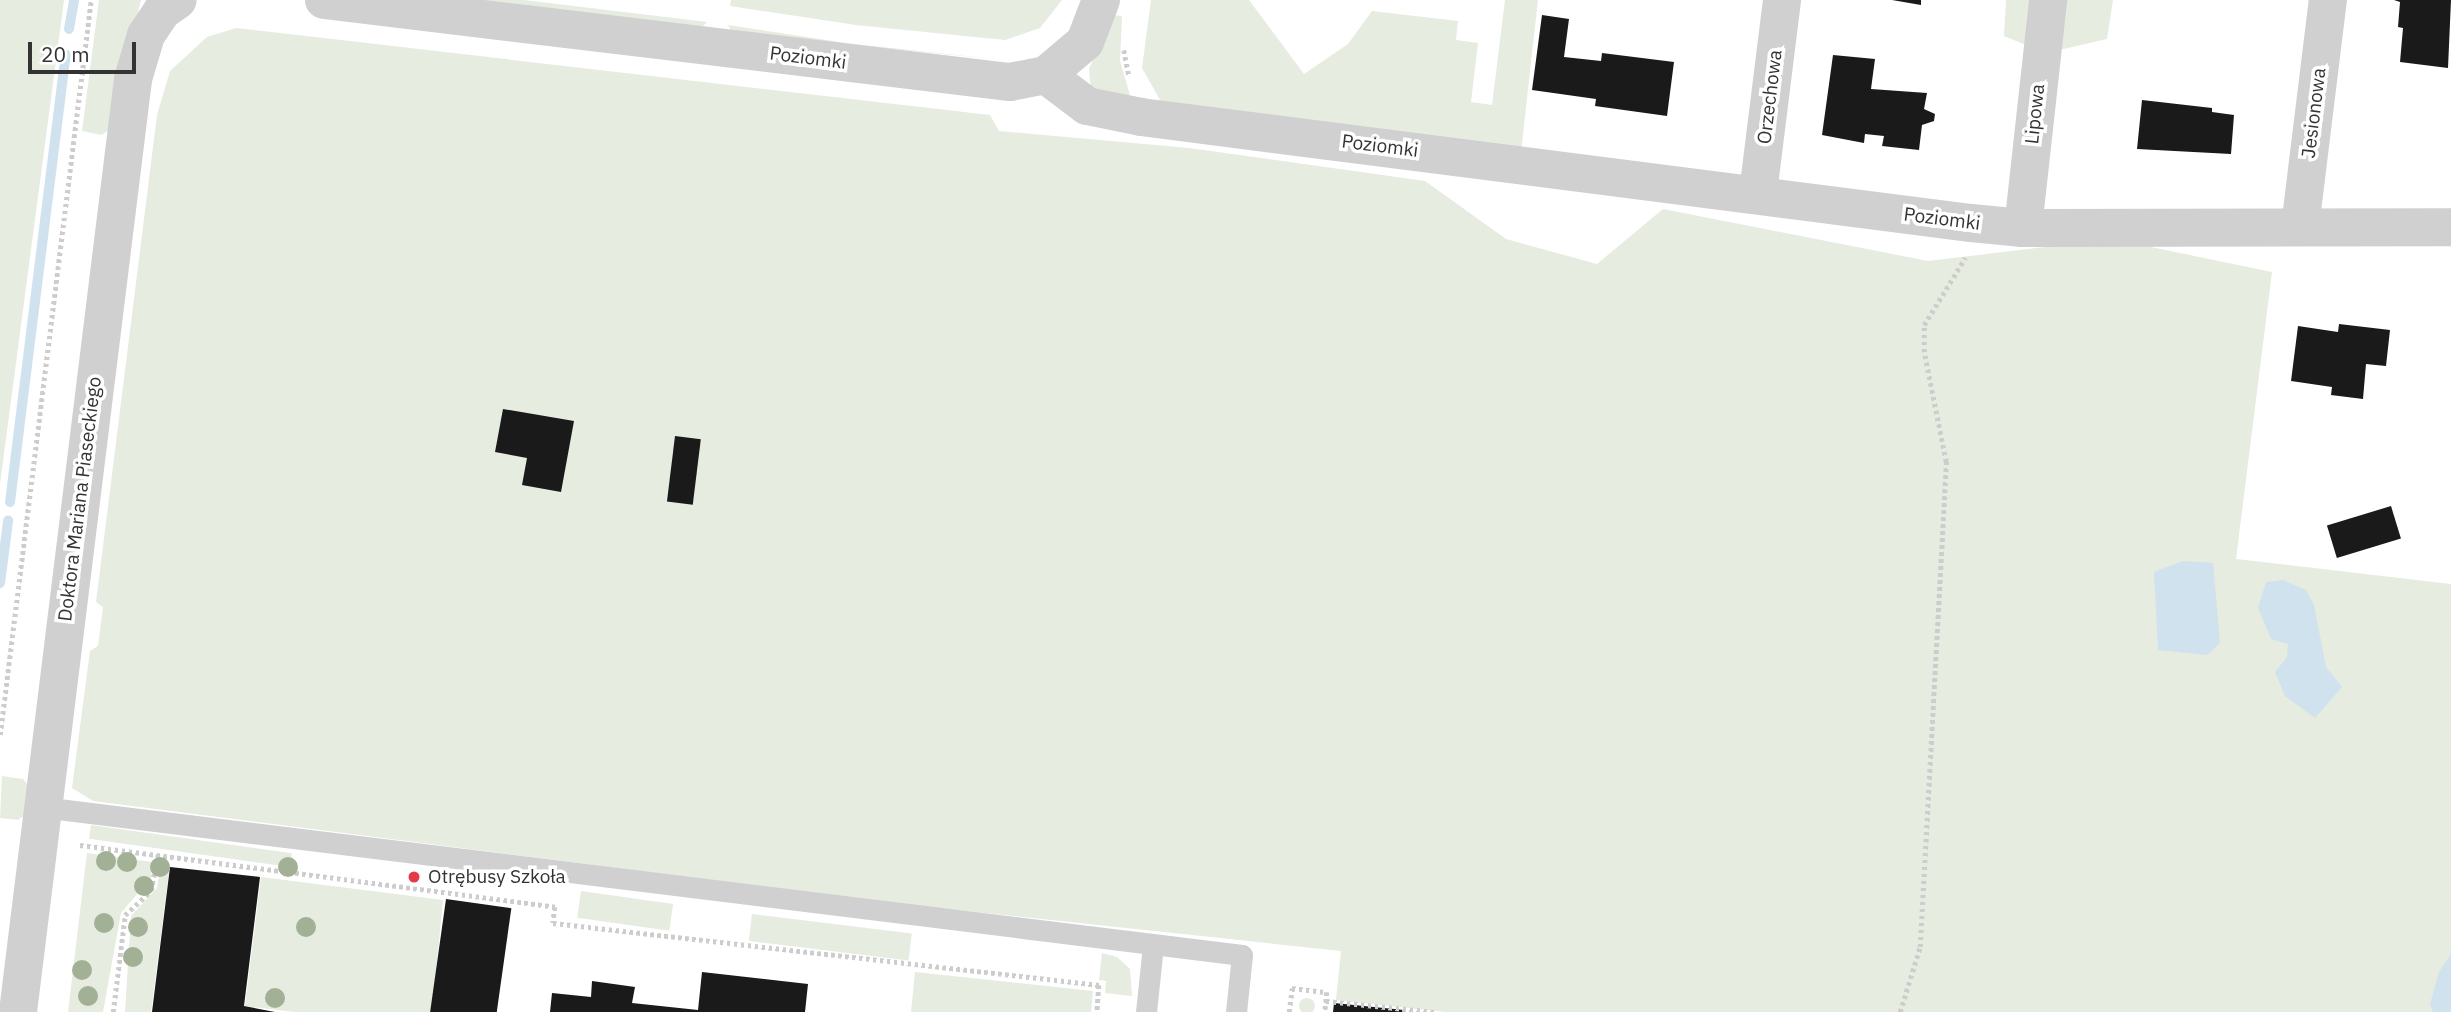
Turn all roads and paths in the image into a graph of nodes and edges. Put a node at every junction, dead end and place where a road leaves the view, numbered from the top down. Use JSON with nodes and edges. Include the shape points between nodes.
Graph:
{"nodes":[{"id":1,"x":91,"y":0,"type":"edge"},
{"id":2,"x":178,"y":0,"type":"edge"},
{"id":3,"x":324,"y":0,"type":"edge"},
{"id":4,"x":1101,"y":0,"type":"edge"},
{"id":5,"x":1782,"y":0,"type":"edge"},
{"id":6,"x":2048,"y":0,"type":"edge"},
{"id":7,"x":2328,"y":0,"type":"edge"},
{"id":8,"x":1125,"y":37,"type":"dead end"},
{"id":9,"x":1046,"y":75,"type":"junction"},
{"id":10,"x":1141,"y":117,"type":"junction"},
{"id":11,"x":1758,"y":193,"type":"junction"},
{"id":12,"x":1971,"y":223,"type":"junction"},
{"id":13,"x":2301,"y":227,"type":"junction"},
{"id":14,"x":2451,"y":227,"type":"edge"},
{"id":15,"x":2023,"y":228,"type":"junction"},
{"id":16,"x":0,"y":735,"type":"edge"},
{"id":17,"x":42,"y":807,"type":"junction"},
{"id":18,"x":80,"y":845,"type":"dead end"},
{"id":19,"x":157,"y":856,"type":"junction"},
{"id":20,"x":1153,"y":945,"type":"junction"},
{"id":21,"x":1326,"y":1001,"type":"junction"},
{"id":22,"x":18,"y":1012,"type":"edge"},
{"id":23,"x":113,"y":1012,"type":"edge"},
{"id":24,"x":1097,"y":1012,"type":"edge"},
{"id":25,"x":1146,"y":1012,"type":"edge"},
{"id":26,"x":1236,"y":1012,"type":"edge"},
{"id":27,"x":1290,"y":1012,"type":"edge"},
{"id":28,"x":1325,"y":1012,"type":"edge"},
{"id":29,"x":1434,"y":1012,"type":"edge"},
{"id":30,"x":1900,"y":1012,"type":"edge"}],
"edges":[{"from":1,"to":16,"type":"path"},
{"from":2,"to":17,"type":"street","name":"Doktora Mariana Piaseckiego","via":[[162,11],[146,35],[131,91]]},
{"from":3,"to":9,"type":"street","name":"Poziomki","via":[[1010,82]]},
{"from":4,"to":9,"type":"street","via":[[1086,42]]},
{"from":5,"to":11,"type":"street","name":"Orzechowa"},
{"from":6,"to":15,"type":"street","name":"Lipowa"},
{"from":7,"to":13,"type":"street","name":"Jesionowa"},
{"from":8,"to":10,"type":"path","via":[[1124,60]]},
{"from":9,"to":10,"type":"street","name":"Poziomki","via":[[1087,106]]},
{"from":10,"to":11,"type":"street","name":"Poziomki"},
{"from":11,"to":12,"type":"street","name":"Poziomki"},
{"from":12,"to":15,"type":"street","name":"Poziomki"},
{"from":12,"to":30,"type":"path","via":[[1964,266],[1940,294],[1924,325],[1924,352],[1946,462],[1920,947]]},
{"from":13,"to":14,"type":"street","name":"Poziomki"},
{"from":13,"to":15,"type":"street","name":"Poziomki"},
{"from":17,"to":20,"type":"lane"},
{"from":17,"to":22,"type":"street","name":"Doktora Mariana Piaseckiego"},
{"from":18,"to":19,"type":"path"},
{"from":19,"to":23,"type":"path","via":[[151,891],[125,915]]},
{"from":19,"to":24,"type":"path","via":[[555,907],[554,923],[1099,985]]},
{"from":20,"to":25,"type":"lane"},
{"from":20,"to":26,"type":"lane","via":[[1242,955]]},
{"from":21,"to":27,"type":"path","via":[[1327,992],[1292,988]]},
{"from":21,"to":28,"type":"path"},
{"from":21,"to":29,"type":"path"}]}
